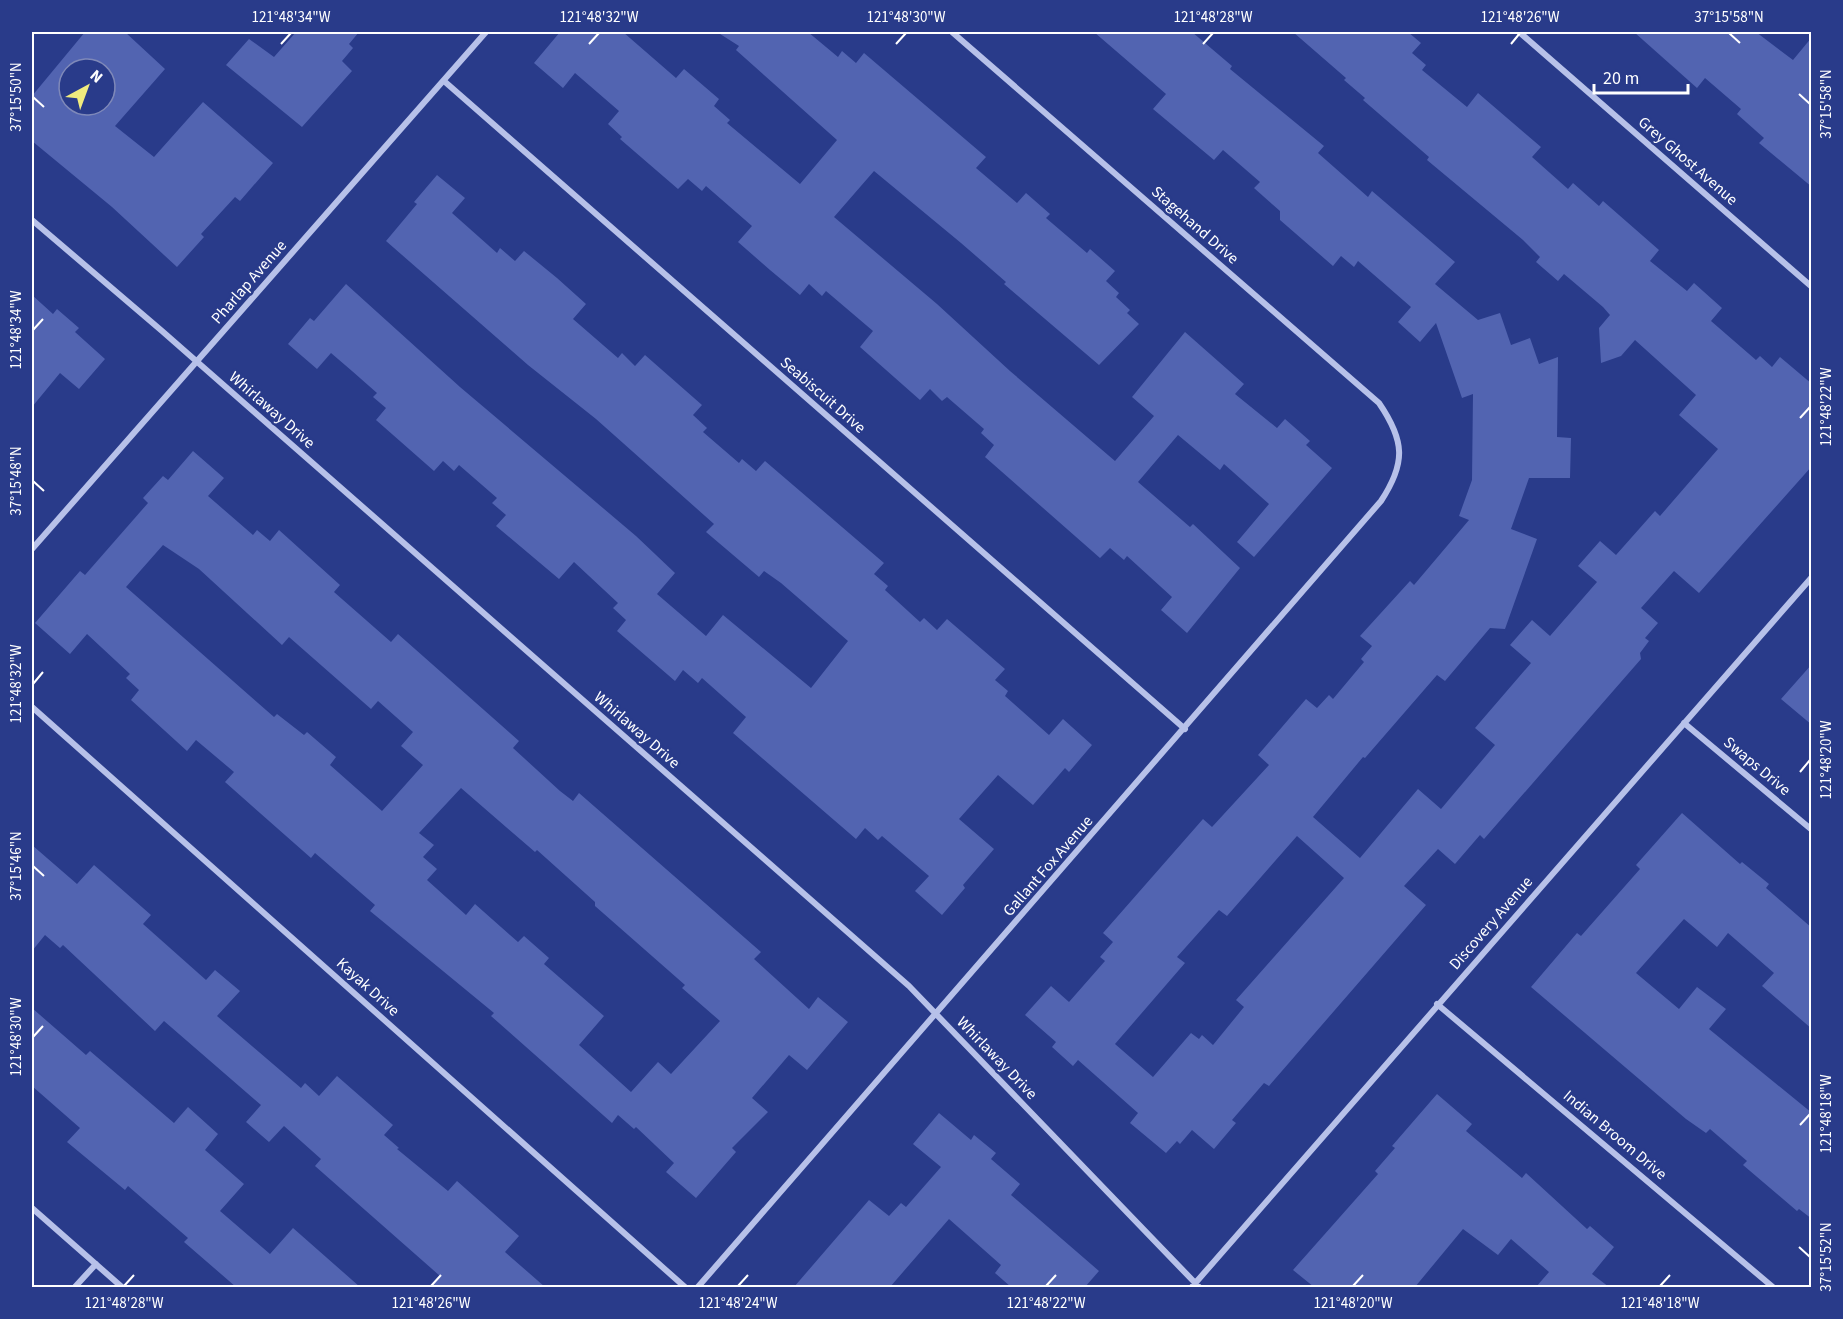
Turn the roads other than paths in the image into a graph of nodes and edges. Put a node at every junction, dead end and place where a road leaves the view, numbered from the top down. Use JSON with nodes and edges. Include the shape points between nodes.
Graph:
{"nodes":[{"id":1,"x":486,"y":32,"type":"edge"},
{"id":2,"x":952,"y":32,"type":"edge"},
{"id":3,"x":1519,"y":32,"type":"edge"},
{"id":4,"x":444,"y":81,"type":"junction"},
{"id":5,"x":32,"y":220,"type":"edge"},
{"id":6,"x":1812,"y":287,"type":"edge"},
{"id":7,"x":197,"y":362,"type":"junction"},
{"id":8,"x":1400,"y":452,"type":"joint"},
{"id":9,"x":32,"y":549,"type":"edge"},
{"id":10,"x":1812,"y":577,"type":"edge"},
{"id":11,"x":32,"y":707,"type":"edge"},
{"id":12,"x":1684,"y":723,"type":"junction"},
{"id":13,"x":1185,"y":729,"type":"junction"},
{"id":14,"x":1812,"y":830,"type":"edge"},
{"id":15,"x":1437,"y":1004,"type":"junction"},
{"id":16,"x":936,"y":1014,"type":"junction"},
{"id":17,"x":32,"y":1208,"type":"edge"},
{"id":18,"x":96,"y":1264,"type":"junction"},
{"id":19,"x":1195,"y":1286,"type":"edge"},
{"id":20,"x":74,"y":1287,"type":"edge"},
{"id":21,"x":123,"y":1287,"type":"edge"},
{"id":22,"x":686,"y":1287,"type":"edge"},
{"id":23,"x":697,"y":1287,"type":"edge"},
{"id":24,"x":1774,"y":1287,"type":"edge"}],
"edges":[{"from":1,"to":4,"type":"street","name":"Pharlap Avenue"},
{"from":2,"to":8,"type":"street","name":"Stagehand Drive","via":[[1379,403],[1394,425]]},
{"from":3,"to":6,"type":"street","name":"Grey Ghost Avenue"},
{"from":4,"to":7,"type":"street","name":"Pharlap Avenue"},
{"from":4,"to":13,"type":"street","name":"Seabiscuit Drive"},
{"from":5,"to":7,"type":"street","name":"Whirlaway Drive"},
{"from":7,"to":9,"type":"street","name":"Pharlap Avenue"},
{"from":7,"to":16,"type":"street","name":"Whirlaway Drive","via":[[909,986]]},
{"from":8,"to":13,"type":"street","name":"Gallant Fox Avenue","via":[[1395,479],[1381,501]]},
{"from":10,"to":12,"type":"street","name":"Discovery Avenue"},
{"from":11,"to":22,"type":"street","name":"Kayak Drive"},
{"from":12,"to":14,"type":"street","name":"Swaps Drive"},
{"from":12,"to":15,"type":"street","name":"Discovery Avenue"},
{"from":13,"to":16,"type":"street","name":"Gallant Fox Avenue"},
{"from":15,"to":19,"type":"street","name":"Discovery Avenue"},
{"from":15,"to":24,"type":"street","name":"Indian Broom Drive"},
{"from":16,"to":19,"type":"street","name":"Whirlaway Drive"},
{"from":16,"to":23,"type":"street","name":"Gallant Fox Avenue"},
{"from":17,"to":18,"type":"street"},
{"from":18,"to":20,"type":"street"},
{"from":18,"to":21,"type":"street"}]}
